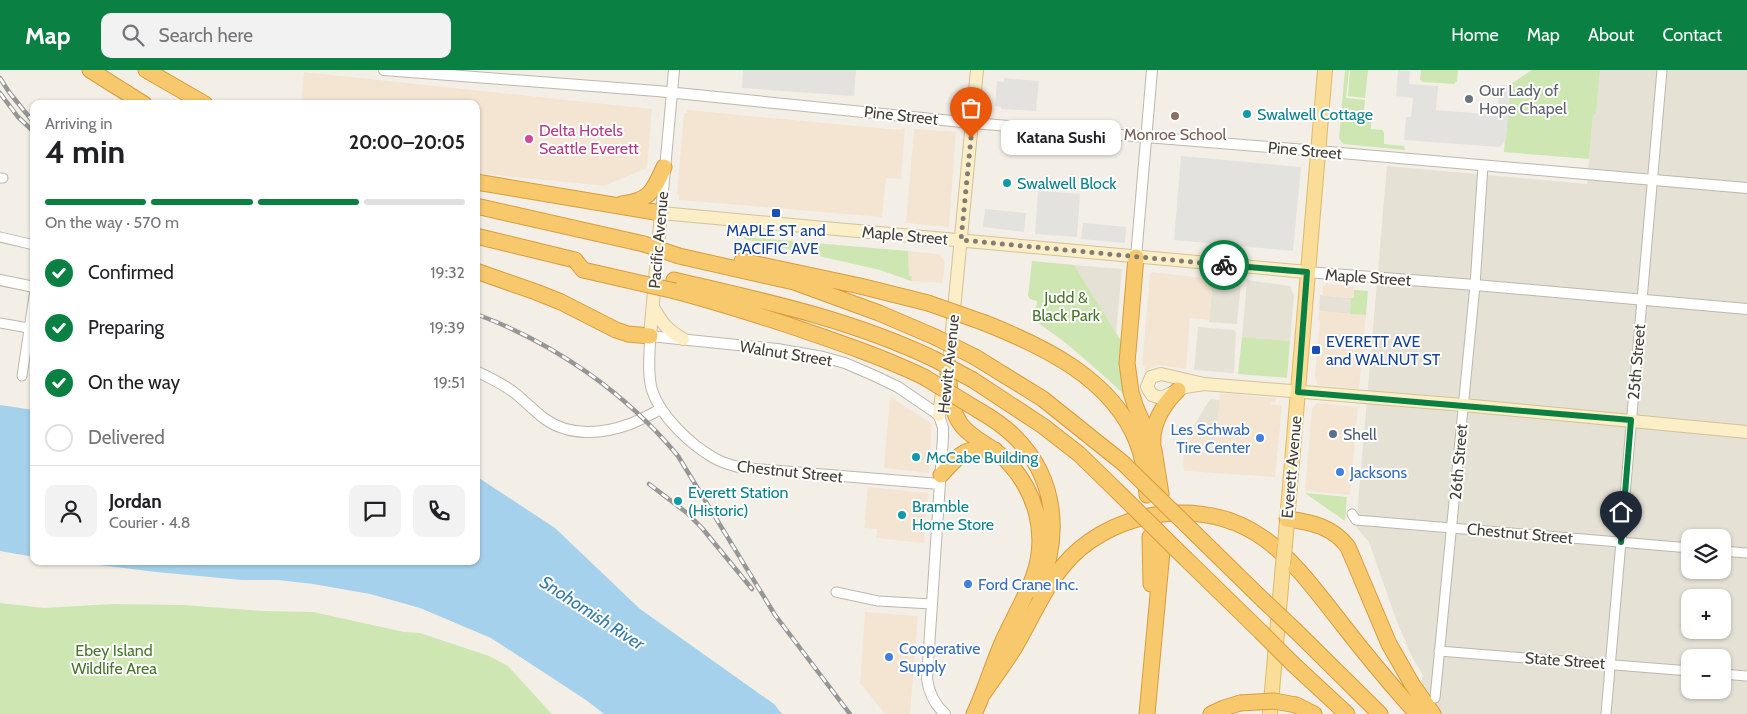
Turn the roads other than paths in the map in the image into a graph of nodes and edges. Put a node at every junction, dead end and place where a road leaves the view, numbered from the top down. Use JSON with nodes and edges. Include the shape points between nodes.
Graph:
{"nodes":[{"id":1,"x":90,"y":70,"type":"edge"},
{"id":2,"x":146,"y":70,"type":"edge"},
{"id":3,"x":384,"y":70,"type":"edge"},
{"id":4,"x":674,"y":70,"type":"edge"},
{"id":5,"x":976,"y":70,"type":"edge"},
{"id":6,"x":1152,"y":70,"type":"edge"},
{"id":7,"x":1325,"y":70,"type":"edge"},
{"id":8,"x":1662,"y":70,"type":"edge"},
{"id":9,"x":502,"y":75,"type":"edge"},
{"id":10,"x":672,"y":92,"type":"junction"},
{"id":11,"x":138,"y":100,"type":"edge"},
{"id":12,"x":198,"y":100,"type":"edge"},
{"id":13,"x":972,"y":123,"type":"junction"},
{"id":14,"x":1146,"y":138,"type":"junction"},
{"id":15,"x":1318,"y":150,"type":"junction"},
{"id":16,"x":664,"y":166,"type":"junction"},
{"id":17,"x":1483,"y":166,"type":"junction"},
{"id":18,"x":1652,"y":180,"type":"junction"},
{"id":19,"x":480,"y":183,"type":"edge"},
{"id":20,"x":1747,"y":188,"type":"edge"},
{"id":21,"x":614,"y":205,"type":"junction"},
{"id":22,"x":480,"y":207,"type":"edge"},
{"id":23,"x":661,"y":213,"type":"junction"},
{"id":24,"x":0,"y":237,"type":"edge"},
{"id":25,"x":480,"y":237,"type":"edge"},
{"id":26,"x":961,"y":240,"type":"junction"},
{"id":27,"x":30,"y":244,"type":"edge"},
{"id":28,"x":679,"y":253,"type":"junction"},
{"id":29,"x":1136,"y":257,"type":"junction"},
{"id":30,"x":480,"y":272,"type":"edge"},
{"id":31,"x":1307,"y":272,"type":"junction"},
{"id":32,"x":0,"y":280,"type":"edge"},
{"id":33,"x":1475,"y":285,"type":"junction"},
{"id":34,"x":30,"y":286,"type":"edge"},
{"id":35,"x":675,"y":286,"type":"junction"},
{"id":36,"x":1642,"y":299,"type":"junction"},
{"id":37,"x":653,"y":307,"type":"junction"},
{"id":38,"x":1747,"y":309,"type":"edge"},
{"id":39,"x":0,"y":323,"type":"edge"},
{"id":40,"x":30,"y":329,"type":"edge"},
{"id":41,"x":30,"y":334,"type":"edge"},
{"id":42,"x":650,"y":336,"type":"junction"},
{"id":43,"x":683,"y":339,"type":"junction"},
{"id":44,"x":948,"y":372,"type":"junction"},
{"id":45,"x":480,"y":374,"type":"edge"},
{"id":46,"x":22,"y":376,"type":"dead end"},
{"id":47,"x":1204,"y":384,"type":"junction"},
{"id":48,"x":1178,"y":390,"type":"junction"},
{"id":49,"x":1298,"y":392,"type":"junction"},
{"id":50,"x":1463,"y":405,"type":"junction"},
{"id":51,"x":661,"y":409,"type":"junction"},
{"id":52,"x":939,"y":414,"type":"junction"},
{"id":53,"x":1631,"y":420,"type":"junction"},
{"id":54,"x":1747,"y":432,"type":"edge"},
{"id":55,"x":997,"y":450,"type":"junction"},
{"id":56,"x":1154,"y":450,"type":"junction"},
{"id":57,"x":940,"y":480,"type":"junction"},
{"id":58,"x":1154,"y":495,"type":"junction"},
{"id":59,"x":1352,"y":514,"type":"dead end"},
{"id":60,"x":1287,"y":519,"type":"junction"},
{"id":61,"x":1452,"y":527,"type":"junction"},
{"id":62,"x":1621,"y":542,"type":"junction"},
{"id":63,"x":1681,"y":547,"type":"edge"},
{"id":64,"x":1731,"y":552,"type":"edge"},
{"id":65,"x":1747,"y":553,"type":"edge"},
{"id":66,"x":836,"y":592,"type":"dead end"},
{"id":67,"x":932,"y":604,"type":"junction"},
{"id":68,"x":1439,"y":651,"type":"junction"},
{"id":69,"x":1610,"y":664,"type":"junction"},
{"id":70,"x":1681,"y":670,"type":"edge"},
{"id":71,"x":1731,"y":675,"type":"edge"},
{"id":72,"x":1747,"y":676,"type":"edge"},
{"id":73,"x":983,"y":694,"type":"junction"},
{"id":74,"x":1435,"y":698,"type":"dead end"},
{"id":75,"x":945,"y":714,"type":"edge"},
{"id":76,"x":974,"y":714,"type":"edge"},
{"id":77,"x":1147,"y":714,"type":"edge"},
{"id":78,"x":1211,"y":714,"type":"edge"},
{"id":79,"x":1270,"y":714,"type":"edge"},
{"id":80,"x":1314,"y":714,"type":"edge"},
{"id":81,"x":1347,"y":714,"type":"edge"},
{"id":82,"x":1380,"y":714,"type":"edge"},
{"id":83,"x":1417,"y":714,"type":"edge"},
{"id":84,"x":1433,"y":714,"type":"edge"},
{"id":85,"x":1606,"y":714,"type":"edge"}],
"edges":[{"from":1,"to":11,"type":"highway"},
{"from":2,"to":12,"type":"highway"},
{"from":3,"to":9,"type":"street","name":"Pine Street"},
{"from":4,"to":10,"type":"street","name":"Pacific Avenue"},
{"from":5,"to":13,"type":"main road","name":"Hewitt Avenue"},
{"from":6,"to":14,"type":"street"},
{"from":7,"to":15,"type":"main road","name":"Everett Avenue"},
{"from":8,"to":18,"type":"street","name":"25th Street"},
{"from":9,"to":10,"type":"street","name":"Pine Street"},
{"from":10,"to":13,"type":"street","name":"Pine Street"},
{"from":10,"to":16,"type":"street","name":"Pacific Avenue"},
{"from":13,"to":14,"type":"street","name":"Pine Street"},
{"from":13,"to":26,"type":"main road","name":"Hewitt Avenue"},
{"from":14,"to":15,"type":"street","name":"Pine Street"},
{"from":14,"to":29,"type":"street"},
{"from":15,"to":17,"type":"street","name":"Pine Street"},
{"from":15,"to":31,"type":"main road","name":"Everett Avenue"},
{"from":16,"to":21,"type":"highway","via":[[647,196],[638,202]]},
{"from":16,"to":23,"type":"street","name":"Pacific Avenue"},
{"from":17,"to":18,"type":"street","name":"Pine Street"},
{"from":17,"to":33,"type":"street","name":"26th Street"},
{"from":18,"to":20,"type":"street","name":"Pine Street"},
{"from":18,"to":36,"type":"street","name":"25th Street"},
{"from":19,"to":21,"type":"highway"},
{"from":21,"to":23,"type":"highway"},
{"from":22,"to":28,"type":"highway","bridge":true},
{"from":23,"to":26,"type":"main road","name":"Maple Street"},
{"from":23,"to":37,"type":"main road","name":"Pacific Avenue"},
{"from":24,"to":27,"type":"street"},
{"from":25,"to":35,"type":"highway","bridge":true,"via":[[575,260],[583,270]]},
{"from":26,"to":29,"type":"main road","name":"Maple Street"},
{"from":26,"to":44,"type":"main road","name":"Hewitt Avenue"},
{"from":28,"to":58,"type":"highway","bridge":true,"via":[[761,264],[860,286],[928,303],[1024,339],[1068,364],[1099,387],[1117,406],[1137,442]]},
{"from":28,"to":82,"type":"highway","bridge":true,"via":[[794,282],[879,313],[975,357],[1043,399],[1123,463]]},
{"from":29,"to":31,"type":"main road","name":"Maple Street"},
{"from":29,"to":56,"type":"highway","via":[[1127,363],[1135,405]]},
{"from":30,"to":42,"type":"highway","via":[[536,292],[616,330]]},
{"from":31,"to":33,"type":"street","name":"Maple Street"},
{"from":31,"to":49,"type":"main road","name":"Everett Avenue"},
{"from":32,"to":34,"type":"street"},
{"from":33,"to":36,"type":"street","name":"Maple Street"},
{"from":33,"to":50,"type":"street","name":"26th Street"},
{"from":35,"to":73,"type":"highway","bridge":true,"via":[[898,364],[1006,428],[1034,460],[1047,490],[1052,514],[1052,550],[1046,573]]},
{"from":35,"to":81,"type":"highway","bridge":true,"via":[[767,301],[832,318],[934,359],[973,380],[1079,454]]},
{"from":36,"to":38,"type":"street","name":"Maple Street"},
{"from":36,"to":53,"type":"street","name":"25th Street"},
{"from":37,"to":42,"type":"main road","name":"Pacific Avenue"},
{"from":37,"to":43,"type":"main road","via":[[663,325]]},
{"from":39,"to":40,"type":"street"},
{"from":41,"to":46,"type":"street"},
{"from":42,"to":43,"type":"street","name":"Walnut Street"},
{"from":42,"to":51,"type":"street","name":"Pacific Avenue","via":[[649,377]]},
{"from":43,"to":52,"type":"street","name":"Walnut Street","via":[[777,349],[845,363],[898,387]]},
{"from":44,"to":52,"type":"main road","name":"Hewitt Avenue"},
{"from":44,"to":55,"type":"highway","via":[[951,402],[962,426]]},
{"from":45,"to":51,"type":"street","via":[[515,393],[546,420],[571,431],[612,429]]},
{"from":47,"to":48,"type":"main road"},
{"from":47,"to":48,"type":"main road","via":[[1161,374],[1151,377],[1147,386],[1152,396],[1157,398]]},
{"from":47,"to":49,"type":"main road"},
{"from":48,"to":56,"type":"highway","via":[[1159,416],[1154,432]]},
{"from":49,"to":50,"type":"main road"},
{"from":49,"to":60,"type":"main road","name":"Everett Avenue"},
{"from":50,"to":53,"type":"main road"},
{"from":50,"to":61,"type":"street","name":"26th Street"},
{"from":51,"to":57,"type":"street","name":"Chestnut Street","via":[[680,432],[703,451],[731,465]]},
{"from":52,"to":57,"type":"street","name":"Hewitt Avenue","via":[[943,428]]},
{"from":53,"to":54,"type":"main road"},
{"from":53,"to":62,"type":"street","name":"25th Street"},
{"from":55,"to":57,"type":"highway","via":[[980,448],[966,451]]},
{"from":55,"to":73,"type":"highway","via":[[1023,479],[1031,494],[1038,519],[1039,549],[1033,577]]},
{"from":56,"to":58,"type":"highway"},
{"from":57,"to":67,"type":"street","name":"Hewitt Avenue"},
{"from":58,"to":77,"type":"highway","via":[[1153,648]]},
{"from":59,"to":61,"type":"street","name":"Chestnut Street","via":[[1356,520]]},
{"from":60,"to":79,"type":"main road","name":"Everett Avenue","bridge":true},
{"from":60,"to":84,"type":"highway","via":[[1320,526],[1339,536],[1348,548],[1389,644]]},
{"from":61,"to":62,"type":"street","name":"Chestnut Street"},
{"from":61,"to":68,"type":"street","name":"26th Street"},
{"from":62,"to":63,"type":"street","name":"Chestnut Street"},
{"from":62,"to":69,"type":"street","name":"25th Street"},
{"from":64,"to":65,"type":"street"},
{"from":66,"to":67,"type":"street","via":[[878,601]]},
{"from":67,"to":75,"type":"street","name":"Hewitt Avenue","via":[[928,689]]},
{"from":68,"to":69,"type":"street","name":"State Street"},
{"from":68,"to":74,"type":"street","name":"26th Street"},
{"from":69,"to":70,"type":"street","name":"State Street"},
{"from":69,"to":85,"type":"street","name":"25th Street"},
{"from":71,"to":72,"type":"street"},
{"from":73,"to":76,"type":"highway"},
{"from":73,"to":83,"type":"highway","via":[[1015,647],[1044,594],[1062,568],[1082,548],[1104,533],[1135,520],[1164,514],[1198,513],[1249,529],[1291,561]]},
{"from":78,"to":80,"type":"highway","bridge":true,"via":[[1240,703],[1274,702],[1296,705]]}]}
